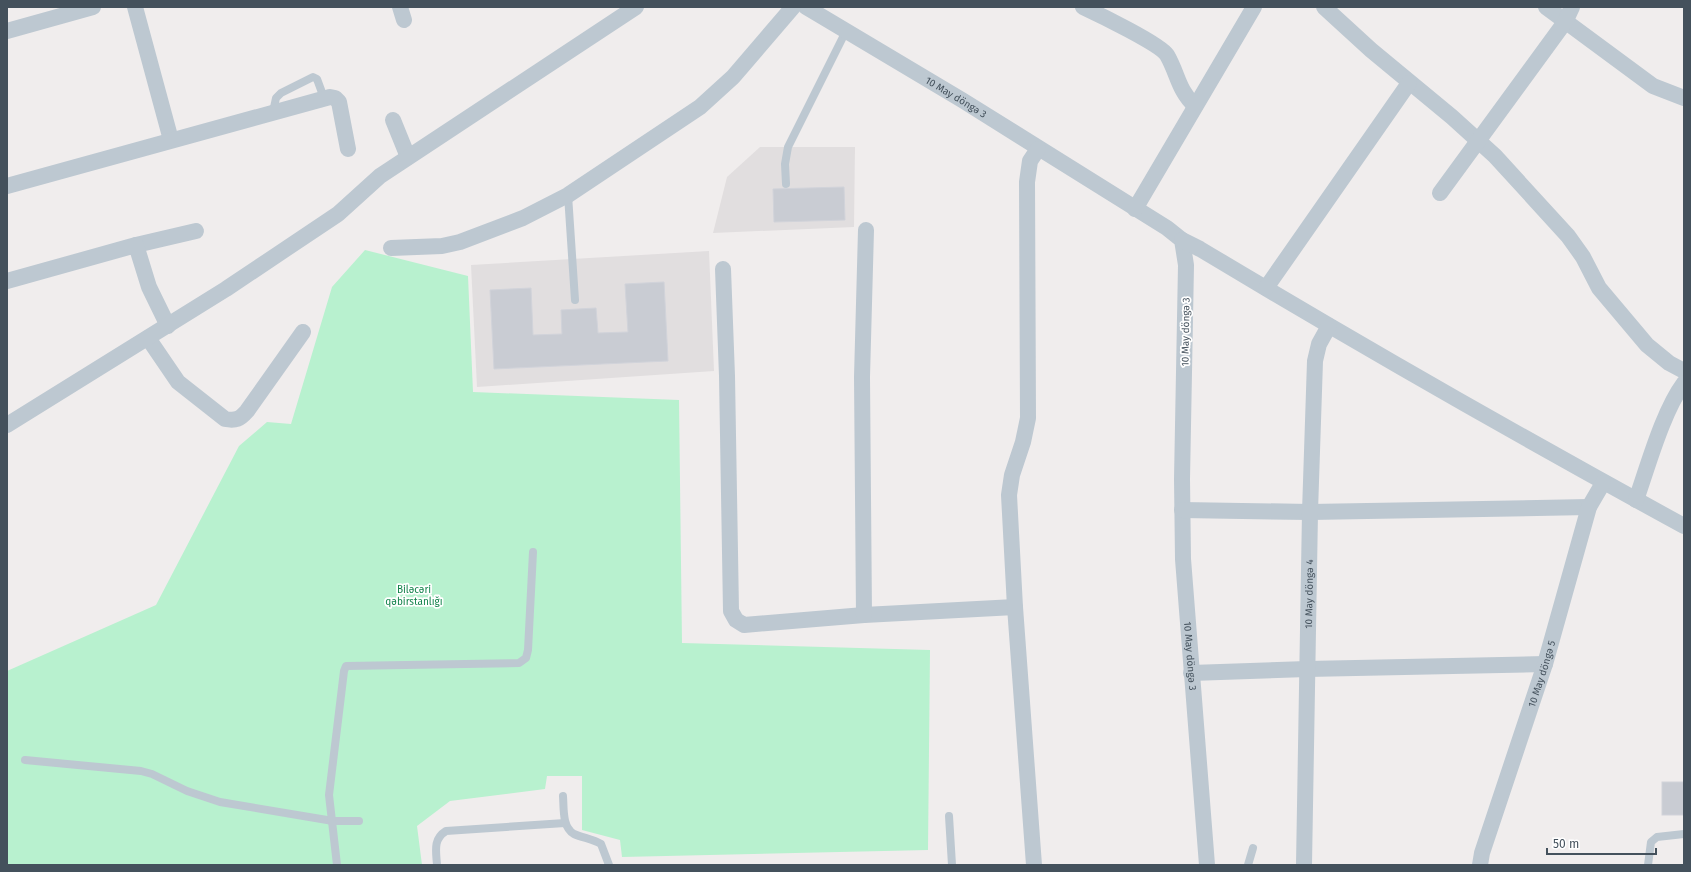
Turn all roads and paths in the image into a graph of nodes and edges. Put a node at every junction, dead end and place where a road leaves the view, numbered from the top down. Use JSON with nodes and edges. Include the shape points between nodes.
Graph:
{"nodes":[{"id":1,"x":93,"y":7,"type":"edge"},
{"id":2,"x":135,"y":7,"type":"edge"},
{"id":3,"x":636,"y":7,"type":"edge"},
{"id":4,"x":793,"y":7,"type":"edge"},
{"id":5,"x":806,"y":7,"type":"edge"},
{"id":6,"x":1083,"y":7,"type":"edge"},
{"id":7,"x":1254,"y":7,"type":"edge"},
{"id":8,"x":1324,"y":7,"type":"edge"},
{"id":9,"x":1546,"y":7,"type":"edge"},
{"id":10,"x":1572,"y":7,"type":"edge"},
{"id":11,"x":1564,"y":22,"type":"junction"},
{"id":12,"x":7,"y":31,"type":"edge"},
{"id":13,"x":846,"y":31,"type":"junction"},
{"id":14,"x":1409,"y":83,"type":"junction"},
{"id":15,"x":324,"y":98,"type":"junction"},
{"id":16,"x":1684,"y":98,"type":"edge"},
{"id":17,"x":1195,"y":106,"type":"junction"},
{"id":18,"x":273,"y":112,"type":"junction"},
{"id":19,"x":393,"y":120,"type":"dead end"},
{"id":20,"x":171,"y":140,"type":"junction"},
{"id":21,"x":1478,"y":141,"type":"junction"},
{"id":22,"x":348,"y":149,"type":"dead end"},
{"id":23,"x":1038,"y":149,"type":"junction"},
{"id":24,"x":408,"y":157,"type":"junction"},
{"id":25,"x":786,"y":184,"type":"dead end"},
{"id":26,"x":7,"y":186,"type":"edge"},
{"id":27,"x":1440,"y":193,"type":"dead end"},
{"id":28,"x":568,"y":195,"type":"junction"},
{"id":29,"x":1135,"y":209,"type":"junction"},
{"id":30,"x":866,"y":230,"type":"dead end"},
{"id":31,"x":196,"y":231,"type":"dead end"},
{"id":32,"x":1182,"y":240,"type":"junction"},
{"id":33,"x":136,"y":245,"type":"junction"},
{"id":34,"x":391,"y":248,"type":"dead end"},
{"id":35,"x":723,"y":269,"type":"dead end"},
{"id":36,"x":7,"y":281,"type":"edge"},
{"id":37,"x":1266,"y":288,"type":"junction"},
{"id":38,"x":575,"y":300,"type":"dead end"},
{"id":39,"x":168,"y":326,"type":"junction"},
{"id":40,"x":1329,"y":326,"type":"junction"},
{"id":41,"x":303,"y":332,"type":"dead end"},
{"id":42,"x":148,"y":338,"type":"junction"},
{"id":43,"x":1684,"y":371,"type":"edge"},
{"id":44,"x":1684,"y":383,"type":"edge"},
{"id":45,"x":7,"y":425,"type":"edge"},
{"id":46,"x":1603,"y":483,"type":"junction"},
{"id":47,"x":1636,"y":500,"type":"junction"},
{"id":48,"x":1589,"y":507,"type":"junction"},
{"id":49,"x":1182,"y":510,"type":"junction"},
{"id":50,"x":1310,"y":512,"type":"junction"},
{"id":51,"x":1684,"y":526,"type":"edge"},
{"id":52,"x":533,"y":552,"type":"dead end"},
{"id":53,"x":1015,"y":607,"type":"junction"},
{"id":54,"x":864,"y":615,"type":"junction"},
{"id":55,"x":1544,"y":664,"type":"junction"},
{"id":56,"x":1307,"y":669,"type":"junction"},
{"id":57,"x":1191,"y":673,"type":"junction"},
{"id":58,"x":25,"y":760,"type":"dead end"},
{"id":59,"x":563,"y":796,"type":"dead end"},
{"id":60,"x":949,"y":816,"type":"dead end"},
{"id":61,"x":333,"y":821,"type":"junction"},
{"id":62,"x":360,"y":821,"type":"dead end"},
{"id":63,"x":565,"y":823,"type":"junction"},
{"id":64,"x":1684,"y":834,"type":"edge"},
{"id":65,"x":1253,"y":848,"type":"dead end"},
{"id":66,"x":337,"y":865,"type":"edge"},
{"id":67,"x":436,"y":865,"type":"edge"},
{"id":68,"x":609,"y":865,"type":"edge"},
{"id":69,"x":952,"y":865,"type":"edge"},
{"id":70,"x":1034,"y":865,"type":"edge"},
{"id":71,"x":1207,"y":865,"type":"edge"},
{"id":72,"x":1248,"y":865,"type":"edge"},
{"id":73,"x":1304,"y":865,"type":"edge"},
{"id":74,"x":1480,"y":865,"type":"edge"},
{"id":75,"x":1648,"y":865,"type":"edge"}],
"edges":[{"from":1,"to":12,"type":"street"},
{"from":2,"to":20,"type":"street"},
{"from":3,"to":24,"type":"street"},
{"from":4,"to":28,"type":"street","via":[[733,77],[700,107]]},
{"from":5,"to":13,"type":"street","name":"10 May döngə 3"},
{"from":6,"to":17,"type":"street","via":[[1166,54],[1181,90]]},
{"from":7,"to":17,"type":"street"},
{"from":8,"to":14,"type":"street"},
{"from":9,"to":11,"type":"street"},
{"from":10,"to":11,"type":"street"},
{"from":11,"to":16,"type":"street","via":[[1653,86]]},
{"from":11,"to":21,"type":"street"},
{"from":13,"to":23,"type":"street","name":"10 May döngə 3"},
{"from":13,"to":25,"type":"lane","via":[[788,147],[785,164]]},
{"from":14,"to":21,"type":"street"},
{"from":14,"to":37,"type":"street"},
{"from":15,"to":18,"type":"street"},
{"from":15,"to":18,"type":"lane","via":[[317,79],[313,77],[281,93],[276,98]]},
{"from":15,"to":22,"type":"street","via":[[335,98],[339,102]]},
{"from":17,"to":29,"type":"street"},
{"from":18,"to":20,"type":"street"},
{"from":19,"to":24,"type":"street"},
{"from":20,"to":26,"type":"street"},
{"from":21,"to":27,"type":"street"},
{"from":21,"to":43,"type":"street","via":[[1495,156],[1568,236],[1583,257],[1599,288],[1647,345],[1669,363]]},
{"from":23,"to":29,"type":"street","name":"10 May döngə 3"},
{"from":23,"to":53,"type":"street","via":[[1030,161],[1027,182],[1028,418],[1009,495]]},
{"from":24,"to":39,"type":"street","via":[[368,186],[338,214]]},
{"from":28,"to":34,"type":"street","via":[[523,218],[460,242],[442,246]]},
{"from":28,"to":38,"type":"lane"},
{"from":29,"to":32,"type":"street","name":"10 May döngə 3"},
{"from":30,"to":54,"type":"street","via":[[862,377]]},
{"from":31,"to":33,"type":"street"},
{"from":32,"to":37,"type":"street"},
{"from":32,"to":49,"type":"street","name":"10 May döngə 3","via":[[1186,265]]},
{"from":33,"to":36,"type":"street"},
{"from":33,"to":39,"type":"street","via":[[149,287]]},
{"from":35,"to":54,"type":"street","via":[[731,611],[736,620],[744,625]]},
{"from":37,"to":40,"type":"street"},
{"from":39,"to":42,"type":"street"},
{"from":40,"to":46,"type":"street"},
{"from":40,"to":50,"type":"street","name":"10 May döngə 4","via":[[1319,344],[1315,361]]},
{"from":41,"to":42,"type":"street","via":[[247,411],[234,421],[226,419],[178,382]]},
{"from":42,"to":45,"type":"street"},
{"from":44,"to":47,"type":"street","via":[[1667,414]]},
{"from":46,"to":47,"type":"street"},
{"from":46,"to":48,"type":"street","name":"10 May döngə 5"},
{"from":47,"to":51,"type":"street"},
{"from":48,"to":50,"type":"street"},
{"from":48,"to":55,"type":"street","name":"10 May döngə 5"},
{"from":49,"to":50,"type":"street"},
{"from":49,"to":57,"type":"street","name":"10 May döngə 3"},
{"from":50,"to":56,"type":"street","name":"10 May döngə 4"},
{"from":52,"to":61,"type":"lane","via":[[528,650],[526,658],[519,663],[346,666],[329,795]]},
{"from":53,"to":54,"type":"street"},
{"from":53,"to":70,"type":"street"},
{"from":55,"to":56,"type":"street"},
{"from":55,"to":74,"type":"street","name":"10 May döngə 5"},
{"from":56,"to":57,"type":"street"},
{"from":56,"to":73,"type":"street","name":"10 May döngə 4"},
{"from":57,"to":71,"type":"street","name":"10 May döngə 3"},
{"from":58,"to":61,"type":"lane","via":[[141,771],[220,802]]},
{"from":59,"to":63,"type":"lane"},
{"from":60,"to":69,"type":"lane"},
{"from":61,"to":62,"type":"lane"},
{"from":61,"to":66,"type":"lane"},
{"from":63,"to":67,"type":"lane","via":[[446,831],[437,840]]},
{"from":63,"to":68,"type":"lane","via":[[574,834],[601,844]]},
{"from":64,"to":75,"type":"lane","via":[[1657,837],[1651,842]]},
{"from":65,"to":72,"type":"lane"}]}
